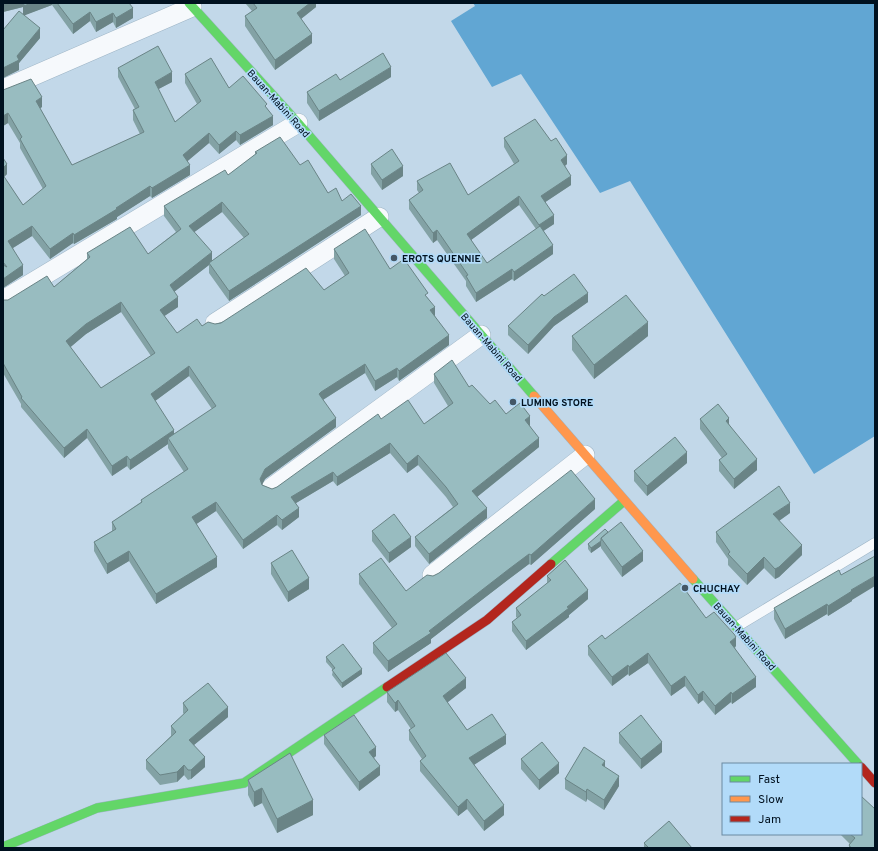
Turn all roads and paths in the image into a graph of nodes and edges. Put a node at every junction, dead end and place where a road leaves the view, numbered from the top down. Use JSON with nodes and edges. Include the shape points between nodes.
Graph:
{"nodes":[{"id":1,"x":190,"y":5,"type":"edge"},
{"id":2,"x":3,"y":89,"type":"edge"},
{"id":3,"x":298,"y":123,"type":"junction"},
{"id":4,"x":379,"y":217,"type":"junction"},
{"id":5,"x":3,"y":300,"type":"edge"},
{"id":6,"x":215,"y":323,"type":"edge"},
{"id":7,"x":481,"y":335,"type":"junction"},
{"id":8,"x":585,"y":455,"type":"junction"},
{"id":9,"x":271,"y":488,"type":"edge"},
{"id":10,"x":624,"y":501,"type":"junction"},
{"id":11,"x":875,"y":543,"type":"edge"},
{"id":12,"x":432,"y":575,"type":"edge"},
{"id":13,"x":736,"y":627,"type":"junction"},
{"id":14,"x":857,"y":763,"type":"edge"},
{"id":15,"x":862,"y":768,"type":"edge"},
{"id":16,"x":875,"y":783,"type":"edge"},
{"id":17,"x":3,"y":847,"type":"edge"}],
"edges":[{"from":1,"to":2,"type":"street"},
{"from":1,"to":3,"type":"main road","name":"Bauan-Mabini Road"},
{"from":3,"to":4,"type":"main road","name":"Bauan-Mabini Road"},
{"from":3,"to":5,"type":"street"},
{"from":4,"to":6,"type":"street"},
{"from":4,"to":7,"type":"main road","name":"Bauan-Mabini Road"},
{"from":7,"to":8,"type":"main road","name":"Bauan-Mabini Road"},
{"from":7,"to":9,"type":"street"},
{"from":8,"to":10,"type":"main road","name":"Bauan-Mabini Road"},
{"from":8,"to":12,"type":"street"},
{"from":10,"to":13,"type":"main road","name":"Bauan-Mabini Road"},
{"from":10,"to":17,"type":"main road","via":[[486,620],[244,783],[97,808]]},
{"from":11,"to":13,"type":"lane"},
{"from":13,"to":14,"type":"main road","name":"Bauan-Mabini Road"},
{"from":15,"to":16,"type":"main road"}]}
